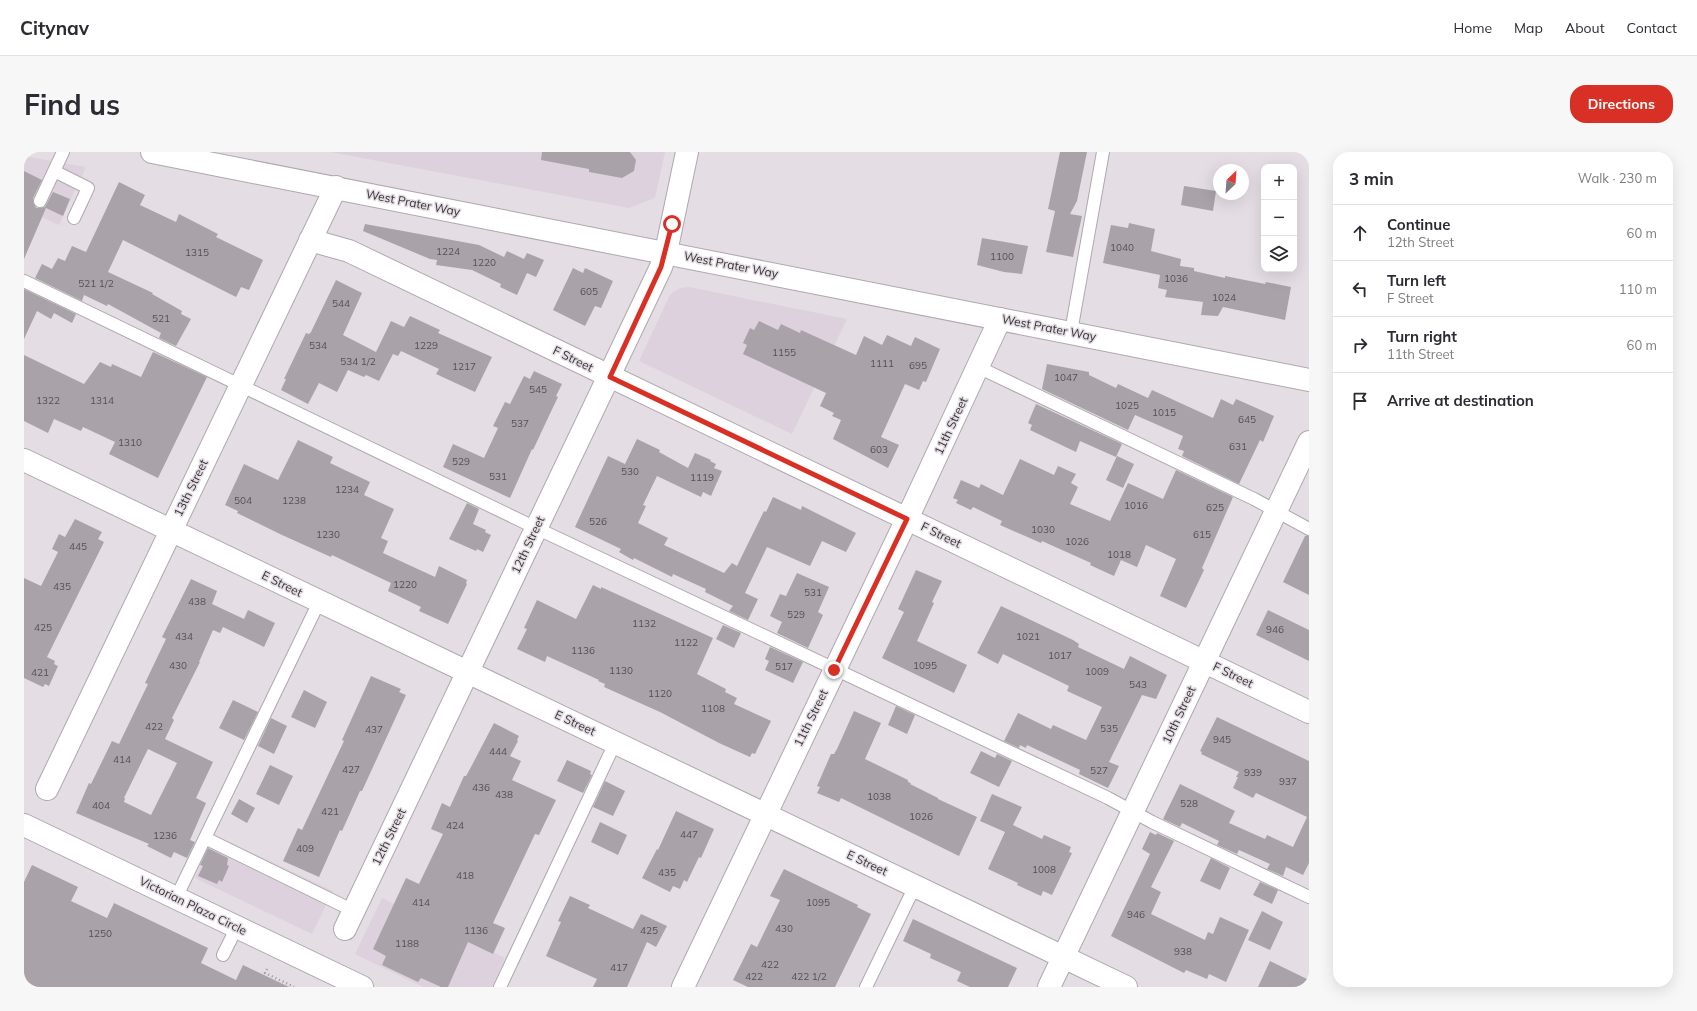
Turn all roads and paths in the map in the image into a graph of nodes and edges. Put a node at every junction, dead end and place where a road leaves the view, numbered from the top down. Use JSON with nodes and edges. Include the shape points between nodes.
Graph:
{"nodes":[{"id":1,"x":63,"y":152,"type":"edge"},
{"id":2,"x":152,"y":152,"type":"edge"},
{"id":3,"x":687,"y":152,"type":"edge"},
{"id":4,"x":1103,"y":152,"type":"edge"},
{"id":5,"x":54,"y":171,"type":"junction"},
{"id":6,"x":336,"y":188,"type":"junction"},
{"id":7,"x":40,"y":201,"type":"dead end"},
{"id":8,"x":74,"y":218,"type":"dead end"},
{"id":9,"x":310,"y":240,"type":"junction"},
{"id":10,"x":666,"y":252,"type":"junction"},
{"id":11,"x":24,"y":281,"type":"edge"},
{"id":12,"x":1000,"y":318,"type":"junction"},
{"id":13,"x":1071,"y":332,"type":"junction"},
{"id":14,"x":978,"y":367,"type":"junction"},
{"id":15,"x":610,"y":377,"type":"junction"},
{"id":16,"x":1309,"y":380,"type":"edge"},
{"id":17,"x":240,"y":386,"type":"junction"},
{"id":18,"x":1309,"y":442,"type":"edge"},
{"id":19,"x":24,"y":460,"type":"edge"},
{"id":20,"x":1276,"y":511,"type":"junction"},
{"id":21,"x":907,"y":519,"type":"junction"},
{"id":22,"x":536,"y":528,"type":"junction"},
{"id":23,"x":1309,"y":529,"type":"edge"},
{"id":24,"x":170,"y":530,"type":"junction"},
{"id":25,"x":319,"y":602,"type":"junction"},
{"id":26,"x":1204,"y":662,"type":"junction"},
{"id":27,"x":834,"y":670,"type":"junction"},
{"id":28,"x":468,"y":672,"type":"junction"},
{"id":29,"x":1309,"y":712,"type":"edge"},
{"id":30,"x":615,"y":743,"type":"junction"},
{"id":31,"x":47,"y":789,"type":"dead end"},
{"id":32,"x":1133,"y":812,"type":"junction"},
{"id":33,"x":765,"y":814,"type":"junction"},
{"id":34,"x":24,"y":825,"type":"edge"},
{"id":35,"x":204,"y":838,"type":"junction"},
{"id":36,"x":915,"y":886,"type":"junction"},
{"id":37,"x":1309,"y":897,"type":"edge"},
{"id":38,"x":176,"y":898,"type":"junction"},
{"id":39,"x":349,"y":920,"type":"joint"},
{"id":40,"x":237,"y":927,"type":"junction"},
{"id":41,"x":224,"y":955,"type":"dead end"},
{"id":42,"x":1063,"y":957,"type":"junction"},
{"id":43,"x":267,"y":969,"type":"dead end"},
{"id":44,"x":339,"y":982,"type":"edge"},
{"id":45,"x":294,"y":987,"type":"edge"},
{"id":46,"x":362,"y":987,"type":"edge"},
{"id":47,"x":500,"y":987,"type":"edge"},
{"id":48,"x":683,"y":987,"type":"edge"},
{"id":49,"x":866,"y":987,"type":"edge"},
{"id":50,"x":1049,"y":987,"type":"edge"},
{"id":51,"x":1126,"y":987,"type":"edge"}],
"edges":[{"from":1,"to":5,"type":"lane"},
{"from":2,"to":6,"type":"street","name":"West Prater Way"},
{"from":3,"to":10,"type":"street","name":"12th Street"},
{"from":4,"to":13,"type":"lane"},
{"from":5,"to":7,"type":"lane"},
{"from":5,"to":8,"type":"lane","via":[[88,188]]},
{"from":6,"to":9,"type":"street","name":"13th Street"},
{"from":6,"to":10,"type":"street","name":"West Prater Way"},
{"from":9,"to":15,"type":"street","name":"F Street","via":[[348,250]]},
{"from":9,"to":17,"type":"street","name":"13th Street"},
{"from":10,"to":12,"type":"street","name":"West Prater Way"},
{"from":10,"to":15,"type":"street","name":"12th Street","via":[[659,273]]},
{"from":11,"to":17,"type":"lane"},
{"from":12,"to":13,"type":"street","name":"West Prater Way"},
{"from":12,"to":14,"type":"street","name":"11th Street"},
{"from":13,"to":16,"type":"street","name":"West Prater Way"},
{"from":14,"to":20,"type":"lane"},
{"from":14,"to":21,"type":"street","name":"11th Street"},
{"from":15,"to":21,"type":"street","name":"F Street"},
{"from":15,"to":22,"type":"street","name":"12th Street"},
{"from":17,"to":22,"type":"lane"},
{"from":17,"to":24,"type":"street","name":"13th Street"},
{"from":18,"to":20,"type":"street","name":"10th Street"},
{"from":19,"to":24,"type":"street","name":"E Street"},
{"from":20,"to":23,"type":"lane"},
{"from":20,"to":26,"type":"street","name":"10th Street"},
{"from":21,"to":26,"type":"street","name":"F Street"},
{"from":21,"to":27,"type":"street","name":"11th Street"},
{"from":22,"to":27,"type":"lane"},
{"from":22,"to":28,"type":"street","name":"12th Street"},
{"from":24,"to":25,"type":"street","name":"E Street"},
{"from":24,"to":31,"type":"street","name":"13th Street"},
{"from":25,"to":28,"type":"street","name":"E Street"},
{"from":25,"to":35,"type":"lane"},
{"from":26,"to":29,"type":"street","name":"F Street"},
{"from":26,"to":32,"type":"street","name":"10th Street"},
{"from":27,"to":32,"type":"lane"},
{"from":27,"to":33,"type":"street","name":"11th Street"},
{"from":28,"to":30,"type":"street","name":"E Street"},
{"from":28,"to":39,"type":"street","name":"12th Street"},
{"from":30,"to":33,"type":"street","name":"E Street"},
{"from":30,"to":47,"type":"lane"},
{"from":32,"to":37,"type":"lane"},
{"from":32,"to":42,"type":"street","name":"10th Street"},
{"from":33,"to":36,"type":"street","name":"E Street"},
{"from":33,"to":48,"type":"street","name":"11th Street"},
{"from":34,"to":38,"type":"street","name":"Victorian Plaza Circle"},
{"from":35,"to":38,"type":"lane"},
{"from":35,"to":39,"type":"lane"},
{"from":36,"to":42,"type":"street","name":"E Street"},
{"from":36,"to":49,"type":"lane"},
{"from":38,"to":40,"type":"street","name":"Victorian Plaza Circle"},
{"from":40,"to":41,"type":"lane"},
{"from":40,"to":44,"type":"street","name":"Victorian Plaza Circle"},
{"from":42,"to":50,"type":"street","name":"10th Street"},
{"from":42,"to":51,"type":"street","name":"E Street"},
{"from":43,"to":45,"type":"path","via":[[265,973]]},
{"from":44,"to":46,"type":"street","name":"Victorian Plaza Circle"}]}
